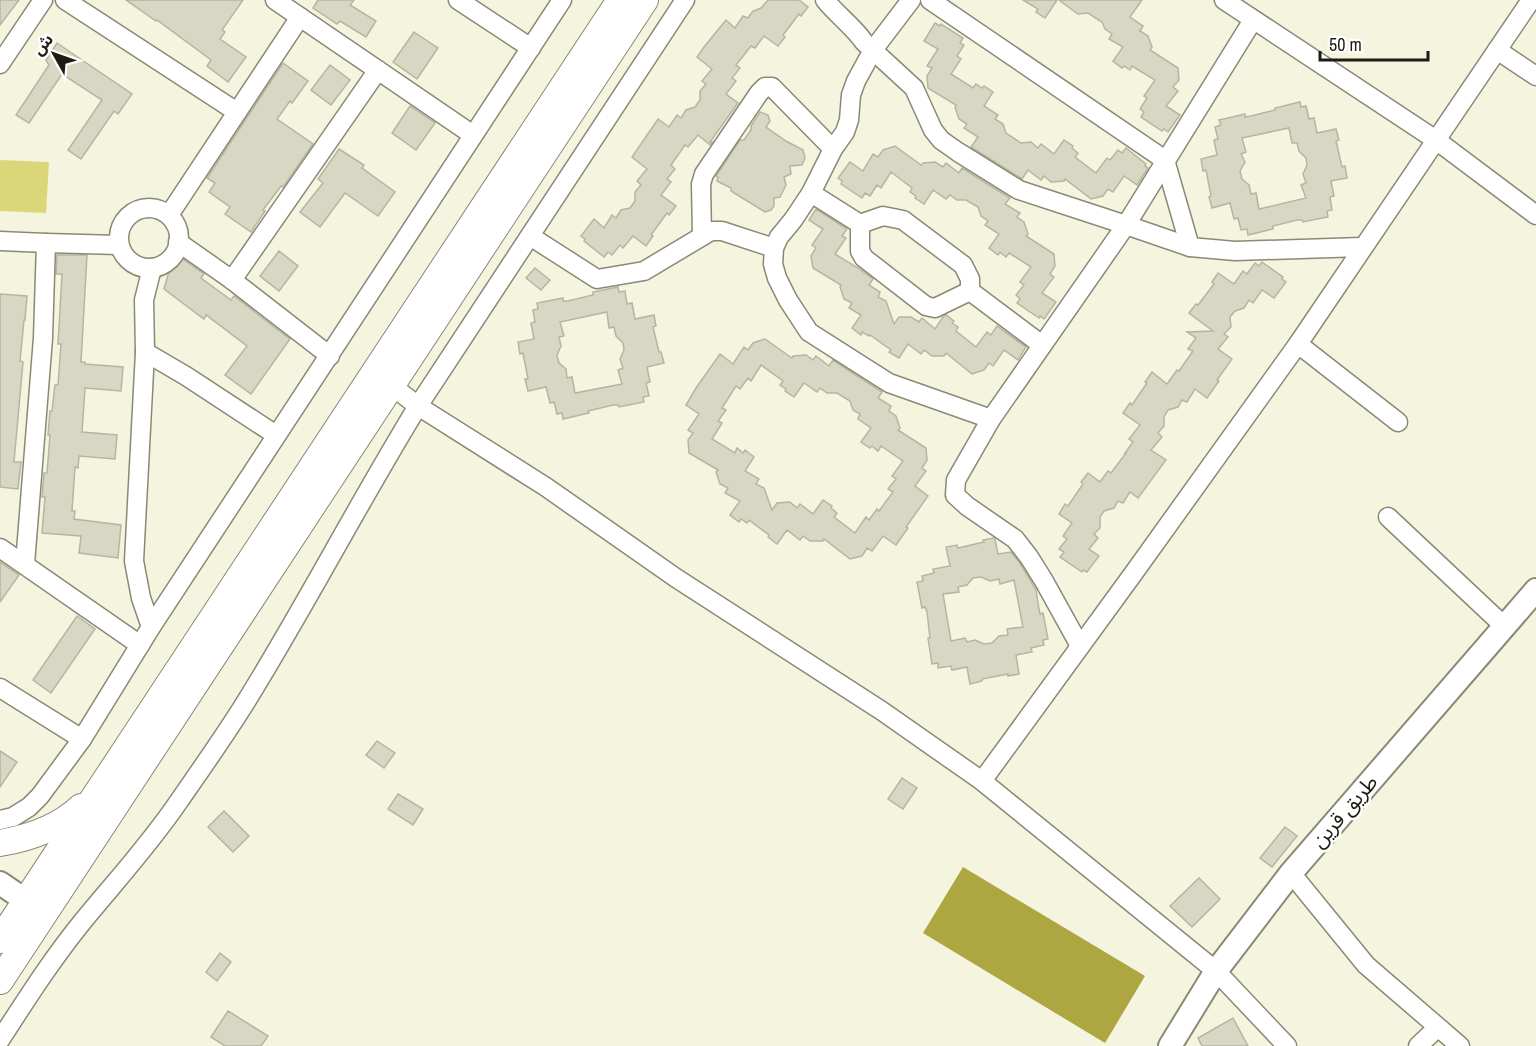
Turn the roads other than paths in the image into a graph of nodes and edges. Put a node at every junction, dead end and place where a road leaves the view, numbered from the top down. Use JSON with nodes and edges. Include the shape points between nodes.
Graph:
{"nodes":[{"id":1,"x":43,"y":0,"type":"edge"},
{"id":2,"x":65,"y":0,"type":"edge"},
{"id":3,"x":275,"y":0,"type":"edge"},
{"id":4,"x":458,"y":0,"type":"edge"},
{"id":5,"x":562,"y":0,"type":"edge"},
{"id":6,"x":620,"y":0,"type":"edge"},
{"id":7,"x":645,"y":0,"type":"edge"},
{"id":8,"x":685,"y":0,"type":"edge"},
{"id":9,"x":825,"y":0,"type":"edge"},
{"id":10,"x":911,"y":0,"type":"edge"},
{"id":11,"x":930,"y":0,"type":"edge"},
{"id":12,"x":1224,"y":0,"type":"edge"},
{"id":13,"x":1531,"y":0,"type":"edge"},
{"id":14,"x":300,"y":17,"type":"junction"},
{"id":15,"x":1253,"y":20,"type":"junction"},
{"id":16,"x":531,"y":48,"type":"junction"},
{"id":17,"x":873,"y":50,"type":"junction"},
{"id":18,"x":1497,"y":50,"type":"junction"},
{"id":19,"x":0,"y":64,"type":"edge"},
{"id":20,"x":378,"y":70,"type":"junction"},
{"id":21,"x":1536,"y":76,"type":"edge"},
{"id":22,"x":237,"y":112,"type":"junction"},
{"id":23,"x":473,"y":135,"type":"junction"},
{"id":24,"x":1436,"y":140,"type":"junction"},
{"id":25,"x":833,"y":149,"type":"junction"},
{"id":26,"x":1165,"y":160,"type":"junction"},
{"id":27,"x":811,"y":193,"type":"junction"},
{"id":28,"x":169,"y":215,"type":"junction"},
{"id":29,"x":1536,"y":215,"type":"edge"},
{"id":30,"x":860,"y":224,"type":"junction"},
{"id":31,"x":1126,"y":225,"type":"junction"},
{"id":32,"x":530,"y":236,"type":"junction"},
{"id":33,"x":702,"y":236,"type":"junction"},
{"id":34,"x":0,"y":241,"type":"edge"},
{"id":35,"x":178,"y":242,"type":"junction"},
{"id":36,"x":46,"y":243,"type":"junction"},
{"id":37,"x":119,"y":245,"type":"junction"},
{"id":38,"x":1190,"y":247,"type":"junction"},
{"id":39,"x":1362,"y":247,"type":"junction"},
{"id":40,"x":774,"y":248,"type":"junction"},
{"id":41,"x":152,"y":268,"type":"junction"},
{"id":42,"x":232,"y":279,"type":"junction"},
{"id":43,"x":970,"y":291,"type":"junction"},
{"id":44,"x":1298,"y":344,"type":"junction"},
{"id":45,"x":1042,"y":345,"type":"junction"},
{"id":46,"x":145,"y":352,"type":"junction"},
{"id":47,"x":330,"y":356,"type":"junction"},
{"id":48,"x":392,"y":386,"type":"junction"},
{"id":49,"x":418,"y":406,"type":"junction"},
{"id":50,"x":991,"y":419,"type":"junction"},
{"id":51,"x":1398,"y":422,"type":"dead end"},
{"id":52,"x":276,"y":435,"type":"junction"},
{"id":53,"x":1388,"y":517,"type":"dead end"},
{"id":54,"x":0,"y":548,"type":"edge"},
{"id":55,"x":25,"y":564,"type":"junction"},
{"id":56,"x":1536,"y":590,"type":"edge"},
{"id":57,"x":1504,"y":626,"type":"junction"},
{"id":58,"x":151,"y":627,"type":"junction"},
{"id":59,"x":140,"y":645,"type":"junction"},
{"id":60,"x":1080,"y":645,"type":"junction"},
{"id":61,"x":0,"y":688,"type":"edge"},
{"id":62,"x":82,"y":739,"type":"junction"},
{"id":63,"x":982,"y":781,"type":"junction"},
{"id":64,"x":97,"y":793,"type":"junction"},
{"id":65,"x":0,"y":820,"type":"edge"},
{"id":66,"x":0,"y":843,"type":"edge"},
{"id":67,"x":1291,"y":873,"type":"junction"},
{"id":68,"x":0,"y":883,"type":"edge"},
{"id":69,"x":35,"y":907,"type":"junction"},
{"id":70,"x":10,"y":930,"type":"edge"},
{"id":71,"x":1216,"y":971,"type":"junction"},
{"id":72,"x":0,"y":981,"type":"edge"},
{"id":73,"x":1437,"y":1028,"type":"junction"},
{"id":74,"x":0,"y":1040,"type":"edge"},
{"id":75,"x":1170,"y":1046,"type":"edge"},
{"id":76,"x":1287,"y":1046,"type":"edge"},
{"id":77,"x":1418,"y":1046,"type":"edge"},
{"id":78,"x":1460,"y":1046,"type":"edge"}],
"edges":[{"from":1,"to":19,"type":"street"},
{"from":2,"to":22,"type":"street"},
{"from":3,"to":14,"type":"street"},
{"from":4,"to":16,"type":"street"},
{"from":5,"to":16,"type":"street"},
{"from":6,"to":64,"type":"highway"},
{"from":7,"to":48,"type":"highway"},
{"from":8,"to":32,"type":"street"},
{"from":9,"to":17,"type":"street"},
{"from":10,"to":17,"type":"street"},
{"from":11,"to":26,"type":"street"},
{"from":12,"to":15,"type":"street"},
{"from":13,"to":18,"type":"street"},
{"from":14,"to":20,"type":"street"},
{"from":14,"to":22,"type":"street"},
{"from":15,"to":24,"type":"street"},
{"from":15,"to":26,"type":"street"},
{"from":16,"to":23,"type":"street"},
{"from":17,"to":25,"type":"street","via":[[851,95],[845,132]]},
{"from":17,"to":31,"type":"street","via":[[914,88],[933,130],[958,152],[1019,190]]},
{"from":18,"to":21,"type":"street"},
{"from":18,"to":24,"type":"street"},
{"from":20,"to":23,"type":"street"},
{"from":20,"to":42,"type":"street"},
{"from":22,"to":28,"type":"street"},
{"from":23,"to":47,"type":"street"},
{"from":24,"to":29,"type":"street"},
{"from":24,"to":39,"type":"street"},
{"from":25,"to":27,"type":"street"},
{"from":25,"to":33,"type":"street","via":[[772,87],[765,87],[704,174]]},
{"from":26,"to":31,"type":"street"},
{"from":26,"to":38,"type":"street"},
{"from":27,"to":30,"type":"street"},
{"from":27,"to":40,"type":"street"},
{"from":28,"to":35,"type":"street","via":[[178,230]]},
{"from":28,"to":37,"type":"street","via":[[152,207],[133,212],[121,226]]},
{"from":30,"to":43,"type":"street","via":[[883,216],[903,220],[963,265]]},
{"from":30,"to":43,"type":"street","via":[[860,251],[864,258],[926,306],[935,308]]},
{"from":31,"to":38,"type":"street"},
{"from":31,"to":45,"type":"street"},
{"from":32,"to":33,"type":"street","via":[[597,279],[644,271]]},
{"from":32,"to":49,"type":"street"},
{"from":33,"to":40,"type":"street","via":[[722,231]]},
{"from":34,"to":36,"type":"street"},
{"from":35,"to":41,"type":"street","via":[[168,261]]},
{"from":35,"to":42,"type":"street"},
{"from":36,"to":37,"type":"street"},
{"from":36,"to":55,"type":"street","via":[[43,338]]},
{"from":37,"to":41,"type":"street","via":[[127,260]]},
{"from":38,"to":39,"type":"street","via":[[1234,251]]},
{"from":39,"to":44,"type":"street"},
{"from":40,"to":50,"type":"street","via":[[777,278],[809,332],[889,383]]},
{"from":41,"to":46,"type":"street","via":[[144,300]]},
{"from":42,"to":47,"type":"street"},
{"from":43,"to":45,"type":"street"},
{"from":44,"to":51,"type":"street"},
{"from":44,"to":60,"type":"street"},
{"from":45,"to":50,"type":"street"},
{"from":46,"to":52,"type":"street"},
{"from":46,"to":58,"type":"street","via":[[134,561]]},
{"from":47,"to":52,"type":"street"},
{"from":48,"to":49,"type":"street"},
{"from":48,"to":69,"type":"highway"},
{"from":49,"to":63,"type":"street","via":[[546,487]]},
{"from":49,"to":74,"type":"street","via":[[247,700],[177,804],[42,975]]},
{"from":50,"to":60,"type":"street","via":[[956,480],[956,495],[1015,539]]},
{"from":52,"to":58,"type":"street"},
{"from":53,"to":57,"type":"street"},
{"from":54,"to":55,"type":"street"},
{"from":55,"to":59,"type":"street"},
{"from":56,"to":57,"type":"main road","name":"طريق قرين"},
{"from":57,"to":67,"type":"main road","name":"طريق قرين"},
{"from":58,"to":59,"type":"street"},
{"from":59,"to":62,"type":"street"},
{"from":60,"to":63,"type":"street"},
{"from":61,"to":62,"type":"street"},
{"from":62,"to":65,"type":"street","via":[[29,807]]},
{"from":63,"to":71,"type":"street"},
{"from":64,"to":66,"type":"highway","via":[[50,828]]},
{"from":64,"to":69,"type":"highway"},
{"from":67,"to":71,"type":"main road","name":"طريق قرين"},
{"from":67,"to":73,"type":"street","via":[[1366,965]]},
{"from":68,"to":69,"type":"main road"},
{"from":69,"to":70,"type":"highway"},
{"from":70,"to":72,"type":"highway"},
{"from":71,"to":75,"type":"main road","name":"طريق قرين"},
{"from":71,"to":76,"type":"street"},
{"from":73,"to":77,"type":"street"},
{"from":73,"to":78,"type":"street"}]}
